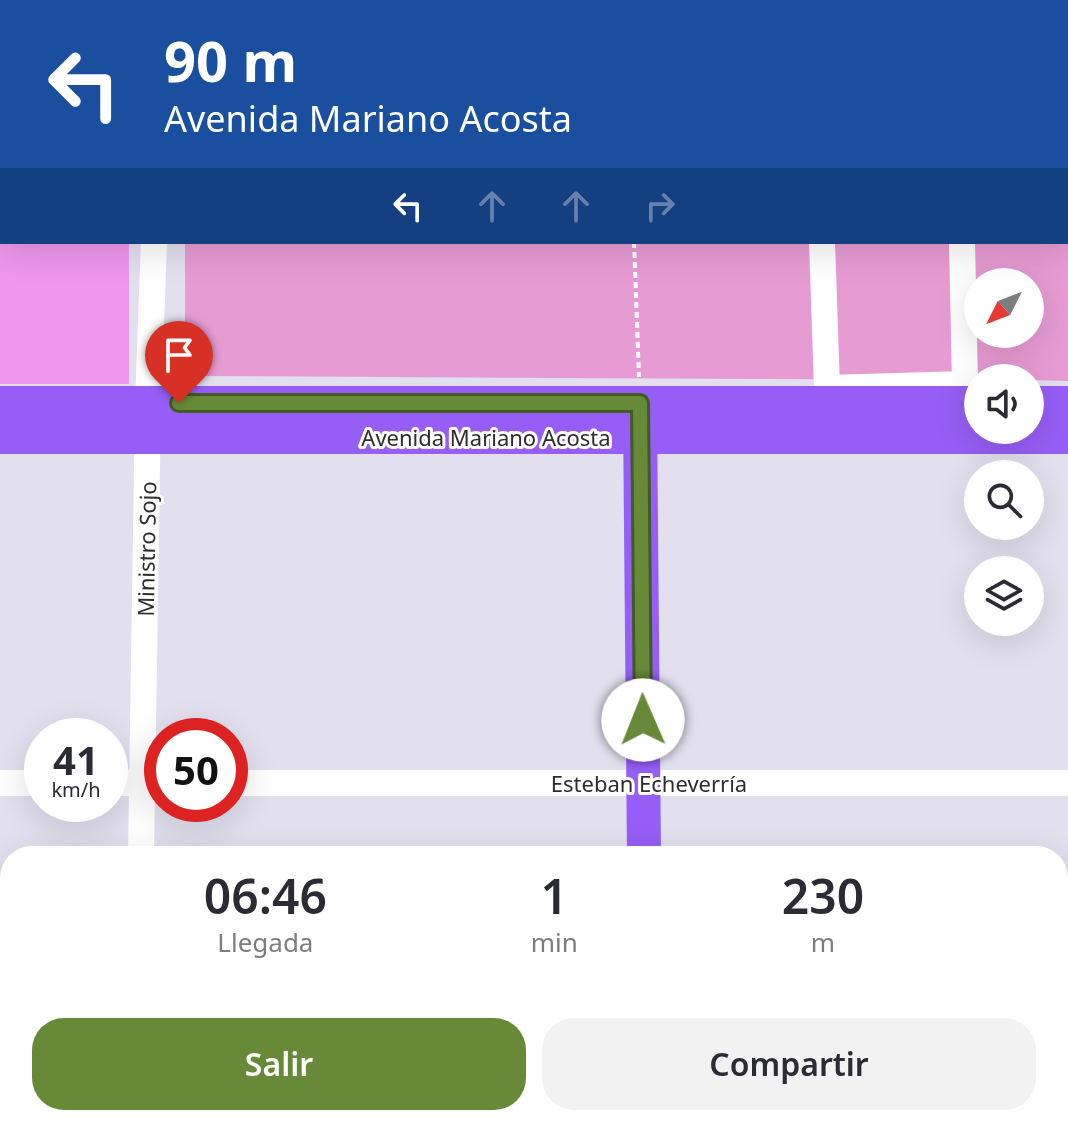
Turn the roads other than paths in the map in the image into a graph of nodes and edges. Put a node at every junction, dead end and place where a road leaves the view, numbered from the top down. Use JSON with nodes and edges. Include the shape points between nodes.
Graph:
{"nodes":[{"id":1,"x":154,"y":244,"type":"edge"},
{"id":2,"x":822,"y":244,"type":"edge"},
{"id":3,"x":962,"y":244,"type":"edge"},
{"id":4,"x":970,"y":364,"type":"edge"},
{"id":5,"x":964,"y":384,"type":"edge"},
{"id":6,"x":964,"y":389,"type":"edge"},
{"id":7,"x":1044,"y":393,"type":"edge"},
{"id":8,"x":0,"y":403,"type":"edge"},
{"id":9,"x":148,"y":403,"type":"junction"},
{"id":10,"x":1068,"y":403,"type":"edge"},
{"id":11,"x":640,"y":420,"type":"junction"},
{"id":12,"x":0,"y":437,"type":"edge"},
{"id":13,"x":148,"y":437,"type":"junction"},
{"id":14,"x":1068,"y":437,"type":"edge"},
{"id":15,"x":151,"y":718,"type":"edge"},
{"id":16,"x":0,"y":783,"type":"edge"},
{"id":17,"x":24,"y":783,"type":"edge"},
{"id":18,"x":248,"y":783,"type":"edge"},
{"id":19,"x":643,"y":783,"type":"junction"},
{"id":20,"x":1068,"y":783,"type":"edge"},
{"id":21,"x":146,"y":822,"type":"edge"},
{"id":22,"x":143,"y":846,"type":"edge"},
{"id":23,"x":644,"y":846,"type":"edge"}],
"edges":[{"from":1,"to":9,"type":"street","name":"Ministro Sojo"},
{"from":2,"to":5,"type":"street","via":[[827,388]]},
{"from":3,"to":4,"type":"street"},
{"from":6,"to":11,"type":"main road","name":"Avenida Mariano Acosta"},
{"from":7,"to":10,"type":"main road"},
{"from":8,"to":9,"type":"main road","name":"Avenida Mariano Acosta"},
{"from":9,"to":11,"type":"main road","name":"Avenida Mariano Acosta"},
{"from":9,"to":13,"type":"street","name":"Ministro Sojo"},
{"from":11,"to":13,"type":"main road","name":"Avenida Mariano Acosta"},
{"from":11,"to":14,"type":"main road","name":"Avenida Mariano Acosta"},
{"from":11,"to":19,"type":"main road"},
{"from":12,"to":13,"type":"main road","name":"Avenida Mariano Acosta"},
{"from":13,"to":15,"type":"street","name":"Ministro Sojo"},
{"from":16,"to":17,"type":"street"},
{"from":18,"to":19,"type":"street","name":"Esteban Echeverría"},
{"from":19,"to":20,"type":"street","name":"Esteban Echeverría"},
{"from":19,"to":23,"type":"main road"},
{"from":21,"to":22,"type":"street","name":"Ministro Sojo"}]}
